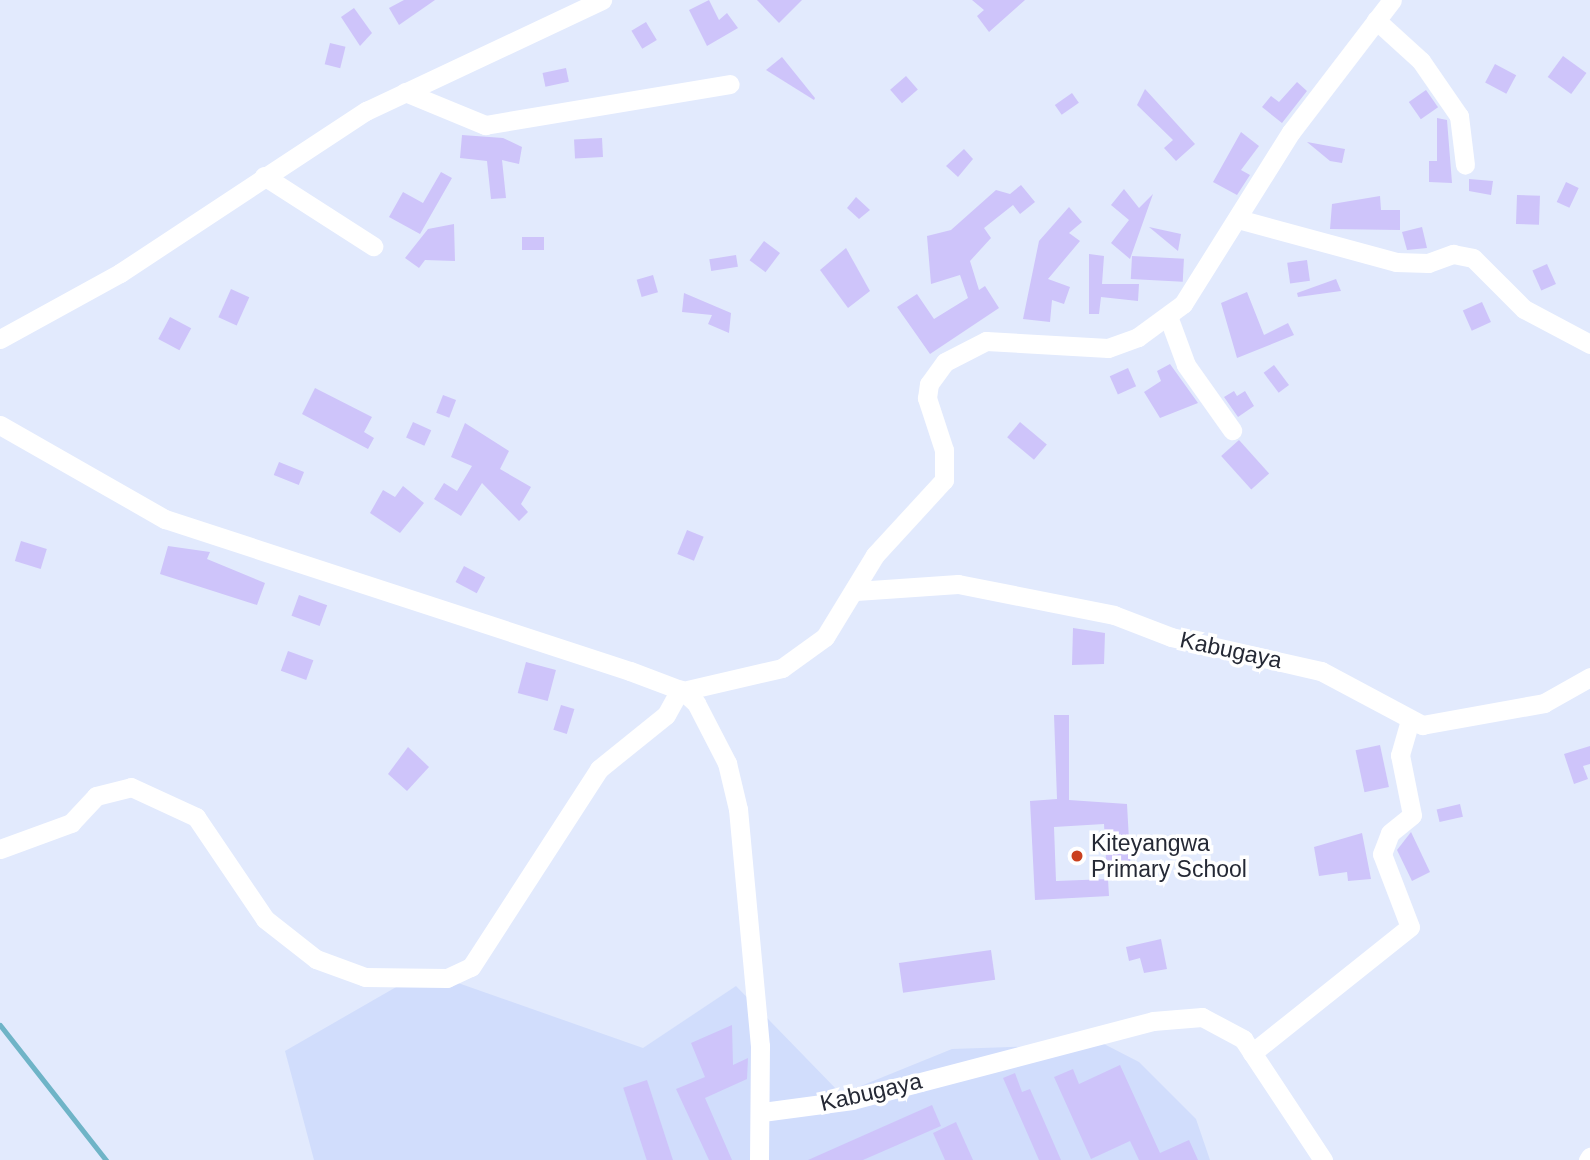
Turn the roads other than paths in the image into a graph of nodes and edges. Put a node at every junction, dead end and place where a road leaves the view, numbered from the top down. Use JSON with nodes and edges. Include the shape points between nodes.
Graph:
{"nodes":[{"id":1,"x":602,"y":0,"type":"edge"},
{"id":2,"x":1392,"y":0,"type":"edge"},
{"id":3,"x":1376,"y":20,"type":"junction"},
{"id":4,"x":730,"y":84,"type":"dead end"},
{"id":5,"x":405,"y":92,"type":"junction"},
{"id":6,"x":1465,"y":165,"type":"dead end"},
{"id":7,"x":264,"y":176,"type":"junction"},
{"id":8,"x":1238,"y":219,"type":"junction"},
{"id":9,"x":373,"y":246,"type":"dead end"},
{"id":10,"x":1168,"y":316,"type":"junction"},
{"id":11,"x":0,"y":339,"type":"edge"},
{"id":12,"x":1590,"y":344,"type":"edge"},
{"id":13,"x":0,"y":425,"type":"edge"},
{"id":14,"x":1232,"y":430,"type":"dead end"},
{"id":15,"x":856,"y":591,"type":"junction"},
{"id":16,"x":1590,"y":677,"type":"edge"},
{"id":17,"x":681,"y":690,"type":"junction"},
{"id":18,"x":1409,"y":723,"type":"junction"},
{"id":19,"x":0,"y":849,"type":"edge"},
{"id":20,"x":1252,"y":1053,"type":"junction"},
{"id":21,"x":762,"y":1112,"type":"junction"},
{"id":22,"x":760,"y":1160,"type":"edge"},
{"id":23,"x":1323,"y":1160,"type":"edge"}],
"edges":[{"from":1,"to":5,"type":"street"},
{"from":2,"to":3,"type":"street"},
{"from":3,"to":6,"type":"street","via":[[1421,61],[1458,116]]},
{"from":3,"to":8,"type":"street","via":[[1278,150]]},
{"from":4,"to":5,"type":"street","via":[[485,125]]},
{"from":5,"to":7,"type":"street"},
{"from":7,"to":9,"type":"street"},
{"from":7,"to":11,"type":"street","via":[[120,273]]},
{"from":8,"to":10,"type":"street","via":[[1200,282]]},
{"from":8,"to":12,"type":"street","via":[[1396,262],[1428,263],[1452,254],[1473,258],[1524,309]]},
{"from":10,"to":14,"type":"street","via":[[1186,365]]},
{"from":10,"to":15,"type":"street","via":[[1108,348],[986,341],[945,362],[929,384],[928,398],[944,450],[944,480],[886,542]]},
{"from":13,"to":17,"type":"street","via":[[165,519]]},
{"from":15,"to":17,"type":"street","via":[[825,637],[799,660]]},
{"from":15,"to":18,"type":"street","name":"Kabugaya","via":[[958,584],[1114,615],[1171,637],[1321,671]]},
{"from":16,"to":18,"type":"street","name":"Kabugaya","via":[[1544,703],[1441,724]]},
{"from":17,"to":19,"type":"street","via":[[666,715],[599,769],[471,967],[447,978],[365,977],[288,943],[233,878],[196,817],[144,791],[114,787],[71,822]]},
{"from":17,"to":21,"type":"street","via":[[713,731],[738,809]]},
{"from":18,"to":20,"type":"street","via":[[1400,755],[1412,815],[1390,833],[1382,854],[1410,927]]},
{"from":20,"to":21,"type":"street","name":"Kabugaya","via":[[1222,1024],[1202,1017],[1153,1021],[852,1100]]},
{"from":20,"to":23,"type":"street","name":"Kabugaya"},
{"from":21,"to":22,"type":"street"}]}
